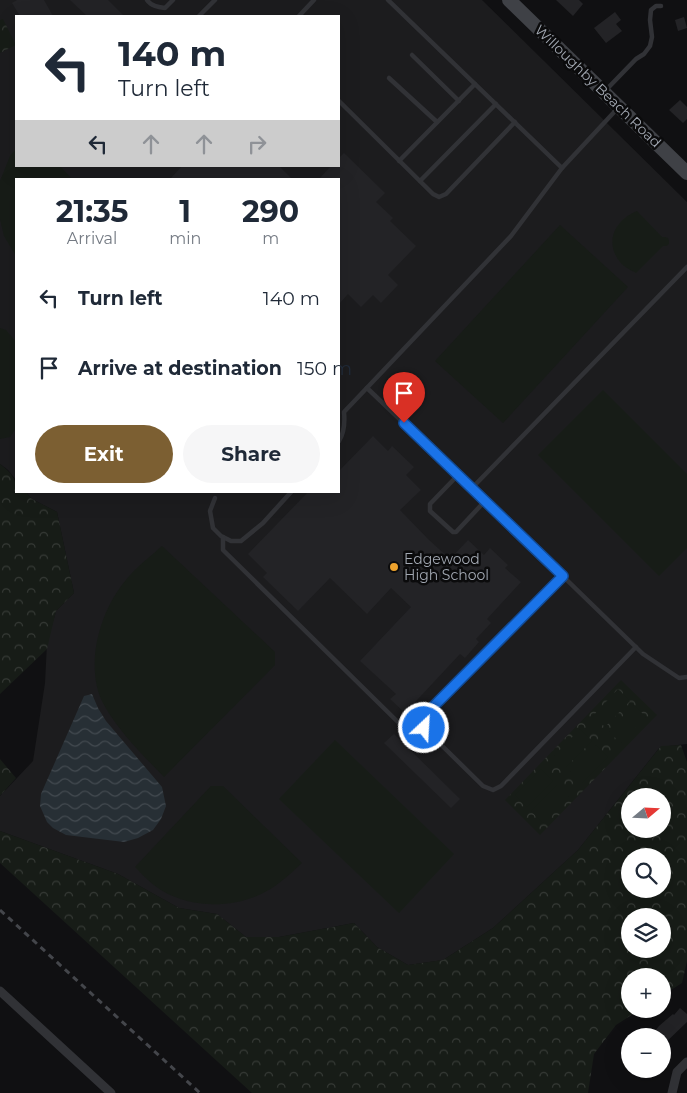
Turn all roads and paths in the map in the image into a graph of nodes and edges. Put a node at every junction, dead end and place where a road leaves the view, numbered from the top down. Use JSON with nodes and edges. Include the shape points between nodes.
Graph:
{"nodes":[{"id":1,"x":147,"y":0,"type":"edge"},
{"id":2,"x":173,"y":0,"type":"edge"},
{"id":3,"x":215,"y":0,"type":"edge"},
{"id":4,"x":314,"y":0,"type":"edge"},
{"id":5,"x":388,"y":0,"type":"edge"},
{"id":6,"x":510,"y":0,"type":"edge"},
{"id":7,"x":661,"y":6,"type":"dead end"},
{"id":8,"x":200,"y":15,"type":"edge"},
{"id":9,"x":300,"y":15,"type":"edge"},
{"id":10,"x":412,"y":55,"type":"dead end"},
{"id":11,"x":389,"y":78,"type":"dead end"},
{"id":12,"x":475,"y":84,"type":"junction"},
{"id":13,"x":604,"y":92,"type":"junction"},
{"id":14,"x":459,"y":100,"type":"junction"},
{"id":15,"x":340,"y":103,"type":"edge"},
{"id":16,"x":496,"y":104,"type":"junction"},
{"id":17,"x":620,"y":107,"type":"junction"},
{"id":18,"x":437,"y":122,"type":"junction"},
{"id":19,"x":515,"y":122,"type":"junction"},
{"id":20,"x":399,"y":161,"type":"junction"},
{"id":21,"x":562,"y":168,"type":"junction"},
{"id":22,"x":687,"y":173,"type":"edge"},
{"id":23,"x":420,"y":181,"type":"junction"},
{"id":24,"x":687,"y":267,"type":"edge"},
{"id":25,"x":366,"y":388,"type":"junction"},
{"id":26,"x":340,"y":410,"type":"edge"},
{"id":27,"x":344,"y":412,"type":"junction"},
{"id":28,"x":340,"y":440,"type":"edge"},
{"id":29,"x":458,"y":475,"type":"junction"},
{"id":30,"x":472,"y":488,"type":"junction"},
{"id":31,"x":290,"y":493,"type":"edge"},
{"id":32,"x":215,"y":498,"type":"dead end"},
{"id":33,"x":484,"y":500,"type":"junction"},
{"id":34,"x":223,"y":537,"type":"junction"},
{"id":35,"x":563,"y":576,"type":"junction"},
{"id":36,"x":636,"y":646,"type":"junction"},
{"id":37,"x":687,"y":677,"type":"edge"},
{"id":38,"x":424,"y":725,"type":"junction"},
{"id":39,"x":0,"y":991,"type":"edge"},
{"id":40,"x":687,"y":1062,"type":"edge"},
{"id":41,"x":111,"y":1093,"type":"edge"},
{"id":42,"x":672,"y":1093,"type":"edge"}],
"edges":[{"from":1,"to":2,"type":"lane","via":[[165,8]]},
{"from":3,"to":8,"type":"lane"},
{"from":4,"to":9,"type":"lane"},
{"from":5,"to":12,"type":"lane"},
{"from":6,"to":13,"type":"street","name":"Willoughby Beach Road"},
{"from":7,"to":13,"type":"lane","via":[[651,10],[650,46]]},
{"from":10,"to":14,"type":"lane"},
{"from":11,"to":18,"type":"lane"},
{"from":12,"to":14,"type":"lane"},
{"from":12,"to":16,"type":"lane"},
{"from":13,"to":17,"type":"street","name":"Willoughby Beach Road"},
{"from":14,"to":18,"type":"lane"},
{"from":15,"to":20,"type":"lane"},
{"from":16,"to":19,"type":"lane"},
{"from":16,"to":23,"type":"lane"},
{"from":17,"to":21,"type":"lane"},
{"from":17,"to":22,"type":"street","name":"Willoughby Beach Road"},
{"from":18,"to":20,"type":"lane"},
{"from":19,"to":21,"type":"lane"},
{"from":19,"to":23,"type":"lane","via":[[446,194],[439,197],[433,194]]},
{"from":20,"to":23,"type":"lane"},
{"from":21,"to":25,"type":"lane","via":[[511,236]]},
{"from":24,"to":30,"type":"lane"},
{"from":25,"to":27,"type":"lane"},
{"from":25,"to":29,"type":"lane"},
{"from":26,"to":27,"type":"lane"},
{"from":27,"to":28,"type":"lane"},
{"from":29,"to":30,"type":"lane"},
{"from":29,"to":33,"type":"lane","via":[[430,504],[430,511],[456,532]]},
{"from":30,"to":33,"type":"lane"},
{"from":31,"to":34,"type":"lane","via":[[241,541]]},
{"from":32,"to":34,"type":"lane","via":[[210,511],[213,528]]},
{"from":33,"to":35,"type":"lane"},
{"from":34,"to":38,"type":"lane","via":[[223,550],[402,726]]},
{"from":35,"to":36,"type":"lane"},
{"from":35,"to":38,"type":"lane","via":[[425,715]]},
{"from":36,"to":37,"type":"lane","via":[[679,678]]},
{"from":36,"to":38,"type":"lane","via":[[501,786],[493,790],[482,786]]},
{"from":39,"to":41,"type":"street"},
{"from":40,"to":42,"type":"street","via":[[677,1072]]}]}
